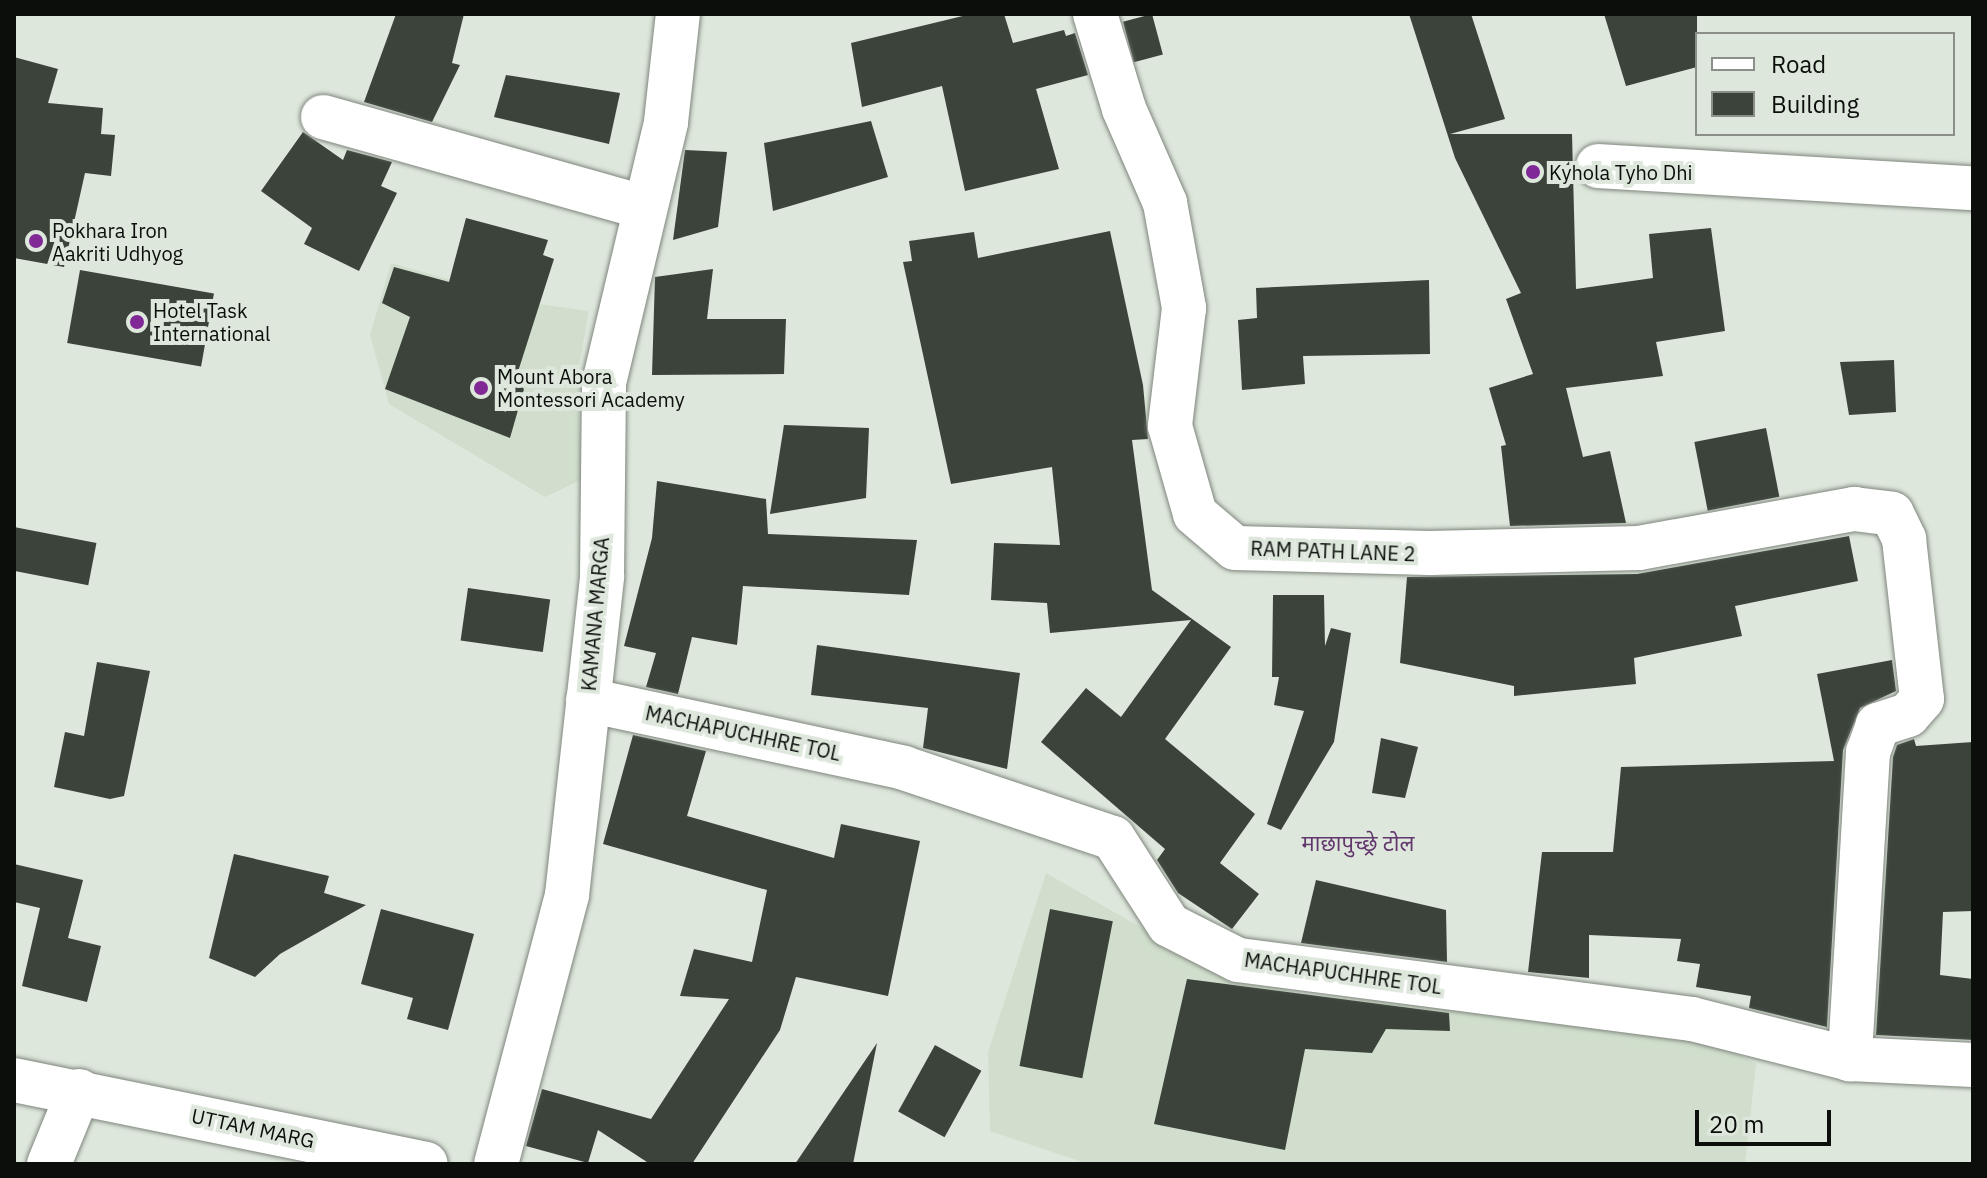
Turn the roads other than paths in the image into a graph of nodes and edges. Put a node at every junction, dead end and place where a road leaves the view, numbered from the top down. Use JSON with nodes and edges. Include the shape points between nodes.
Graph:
{"nodes":[{"id":1,"x":678,"y":14,"type":"edge"},
{"id":2,"x":1095,"y":14,"type":"edge"},
{"id":3,"x":323,"y":117,"type":"dead end"},
{"id":4,"x":1598,"y":166,"type":"dead end"},
{"id":5,"x":1973,"y":188,"type":"edge"},
{"id":6,"x":644,"y":207,"type":"junction"},
{"id":7,"x":588,"y":700,"type":"junction"},
{"id":8,"x":1850,"y":1059,"type":"junction"},
{"id":9,"x":1973,"y":1065,"type":"edge"},
{"id":10,"x":14,"y":1080,"type":"edge"},
{"id":11,"x":79,"y":1091,"type":"junction"},
{"id":12,"x":49,"y":1164,"type":"edge"},
{"id":13,"x":426,"y":1164,"type":"edge"},
{"id":14,"x":496,"y":1164,"type":"edge"}],
"edges":[{"from":1,"to":6,"type":"street","name":"KAMANA MARGA","via":[[666,122]]},
{"from":2,"to":8,"type":"street","name":"RAM PATH LANE 2","via":[[1124,109],[1168,218],[1184,308],[1170,426],[1195,514],[1235,548],[1430,553],[1639,548],[1854,509],[1892,514],[1904,539],[1922,699],[1908,715],[1878,725],[1868,752]]},
{"from":3,"to":6,"type":"street"},
{"from":4,"to":5,"type":"street"},
{"from":6,"to":7,"type":"street","name":"KAMANA MARGA","via":[[604,383],[602,576]]},
{"from":7,"to":8,"type":"street","name":"MACHAPUCHHRE TOL","via":[[904,768],[1113,838],[1169,925],[1238,960],[1692,1019]]},
{"from":7,"to":14,"type":"street","name":"KAMANA MARGA","via":[[567,895]]},
{"from":8,"to":9,"type":"street","name":"MACHAPUCHHRE TOL"},
{"from":10,"to":11,"type":"street","name":"UTTAM MARG"},
{"from":11,"to":12,"type":"street"},
{"from":11,"to":13,"type":"street","name":"UTTAM MARG"}]}
